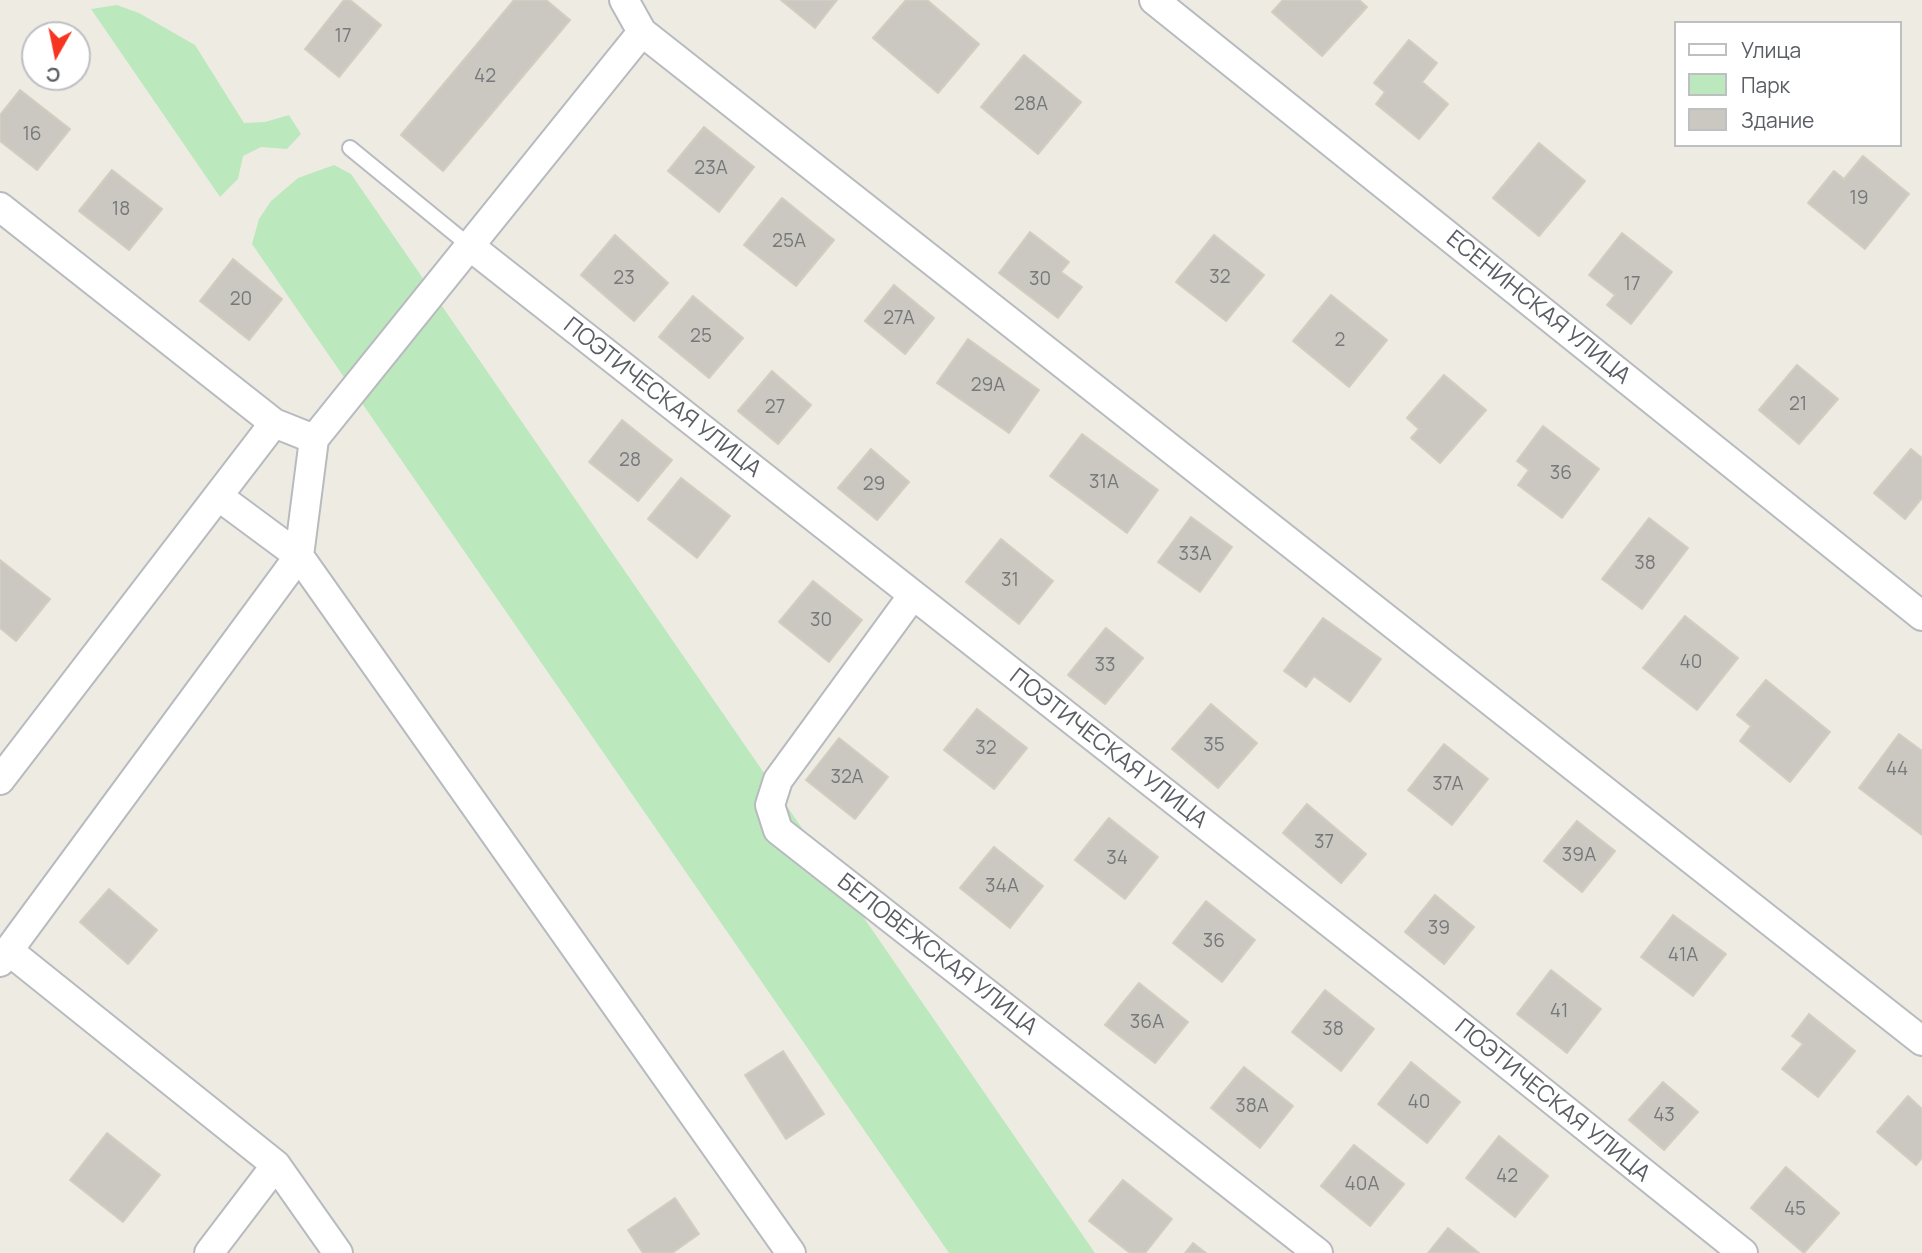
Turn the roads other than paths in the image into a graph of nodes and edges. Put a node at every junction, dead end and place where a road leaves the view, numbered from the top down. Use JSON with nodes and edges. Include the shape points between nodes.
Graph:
{"nodes":[{"id":1,"x":624,"y":0,"type":"edge"},
{"id":2,"x":1154,"y":0,"type":"edge"},
{"id":3,"x":642,"y":32,"type":"junction"},
{"id":4,"x":350,"y":148,"type":"dead end"},
{"id":5,"x":0,"y":207,"type":"edge"},
{"id":6,"x":471,"y":247,"type":"junction"},
{"id":7,"x":274,"y":423,"type":"junction"},
{"id":8,"x":314,"y":439,"type":"junction"},
{"id":9,"x":218,"y":496,"type":"junction"},
{"id":10,"x":299,"y":556,"type":"junction"},
{"id":11,"x":913,"y":595,"type":"junction"},
{"id":12,"x":1922,"y":617,"type":"edge"},
{"id":13,"x":0,"y":780,"type":"edge"},
{"id":14,"x":4,"y":957,"type":"edge"},
{"id":15,"x":1922,"y":1041,"type":"edge"},
{"id":16,"x":276,"y":1165,"type":"junction"},
{"id":17,"x":209,"y":1253,"type":"edge"},
{"id":18,"x":338,"y":1253,"type":"edge"},
{"id":19,"x":791,"y":1253,"type":"edge"},
{"id":20,"x":1318,"y":1253,"type":"edge"},
{"id":21,"x":1743,"y":1253,"type":"edge"}],
"edges":[{"from":1,"to":3,"type":"street"},
{"from":2,"to":12,"type":"street","name":"ЕСЕНИНСКАЯ УЛИЦА"},
{"from":3,"to":6,"type":"street"},
{"from":3,"to":15,"type":"street"},
{"from":4,"to":6,"type":"lane"},
{"from":5,"to":7,"type":"street"},
{"from":6,"to":8,"type":"street"},
{"from":6,"to":11,"type":"street","name":"ПОЭТИЧЕСКАЯ УЛИЦА"},
{"from":7,"to":8,"type":"street"},
{"from":7,"to":9,"type":"street"},
{"from":8,"to":10,"type":"street"},
{"from":9,"to":10,"type":"street"},
{"from":9,"to":13,"type":"street"},
{"from":10,"to":14,"type":"street"},
{"from":10,"to":19,"type":"street"},
{"from":11,"to":20,"type":"street","name":"БЕЛОВЕЖСКАЯ УЛИЦА","via":[[778,780],[770,804],[778,830]]},
{"from":11,"to":21,"type":"street","name":"ПОЭТИЧЕСКАЯ УЛИЦА"},
{"from":14,"to":16,"type":"street"},
{"from":16,"to":17,"type":"street"},
{"from":16,"to":18,"type":"street"}]}
